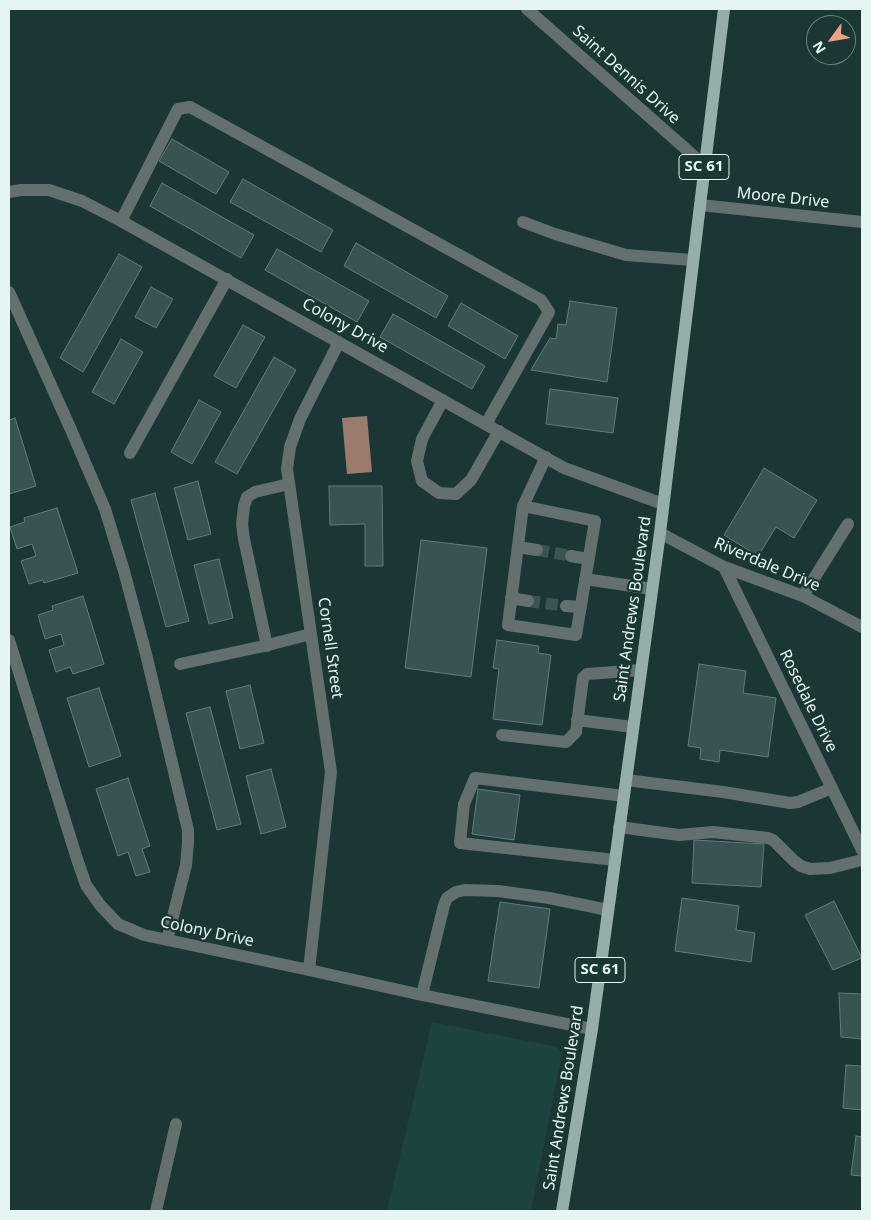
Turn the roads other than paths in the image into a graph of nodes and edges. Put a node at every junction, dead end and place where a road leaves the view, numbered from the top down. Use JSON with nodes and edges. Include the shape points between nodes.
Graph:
{"nodes":[{"id":1,"x":527,"y":9,"type":"edge"},
{"id":2,"x":724,"y":9,"type":"edge"},
{"id":3,"x":704,"y":165,"type":"junction"},
{"id":4,"x":9,"y":192,"type":"edge"},
{"id":5,"x":700,"y":205,"type":"junction"},
{"id":6,"x":122,"y":221,"type":"junction"},
{"id":7,"x":523,"y":222,"type":"dead end"},
{"id":8,"x":862,"y":222,"type":"edge"},
{"id":9,"x":693,"y":260,"type":"junction"},
{"id":10,"x":227,"y":279,"type":"junction"},
{"id":11,"x":9,"y":292,"type":"edge"},
{"id":12,"x":339,"y":342,"type":"junction"},
{"id":13,"x":443,"y":400,"type":"junction"},
{"id":14,"x":486,"y":424,"type":"junction"},
{"id":15,"x":499,"y":431,"type":"junction"},
{"id":16,"x":130,"y":453,"type":"dead end"},
{"id":17,"x":546,"y":458,"type":"junction"},
{"id":18,"x":289,"y":484,"type":"junction"},
{"id":19,"x":663,"y":504,"type":"junction"},
{"id":20,"x":523,"y":506,"type":"junction"},
{"id":21,"x":848,"y":524,"type":"dead end"},
{"id":22,"x":660,"y":533,"type":"junction"},
{"id":23,"x":518,"y":546,"type":"junction"},
{"id":24,"x":537,"y":550,"type":"tunnel mouth"},
{"id":25,"x":571,"y":556,"type":"tunnel mouth"},
{"id":26,"x":588,"y":560,"type":"junction"},
{"id":27,"x":724,"y":567,"type":"junction"},
{"id":28,"x":585,"y":579,"type":"junction"},
{"id":29,"x":652,"y":589,"type":"junction"},
{"id":30,"x":803,"y":596,"type":"junction"},
{"id":31,"x":511,"y":598,"type":"junction"},
{"id":32,"x":528,"y":601,"type":"tunnel mouth"},
{"id":33,"x":566,"y":606,"type":"tunnel mouth"},
{"id":34,"x":580,"y":608,"type":"junction"},
{"id":35,"x":862,"y":627,"type":"edge"},
{"id":36,"x":311,"y":634,"type":"junction"},
{"id":37,"x":9,"y":640,"type":"edge"},
{"id":38,"x":267,"y":646,"type":"junction"},
{"id":39,"x":180,"y":664,"type":"dead end"},
{"id":40,"x":641,"y":670,"type":"junction"},
{"id":41,"x":577,"y":720,"type":"junction"},
{"id":42,"x":633,"y":727,"type":"junction"},
{"id":43,"x":502,"y":735,"type":"dead end"},
{"id":44,"x":626,"y":780,"type":"junction"},
{"id":45,"x":832,"y":788,"type":"junction"},
{"id":46,"x":624,"y":796,"type":"junction"},
{"id":47,"x":620,"y":827,"type":"junction"},
{"id":48,"x":862,"y":850,"type":"edge"},
{"id":49,"x":615,"y":860,"type":"junction"},
{"id":50,"x":862,"y":860,"type":"edge"},
{"id":51,"x":608,"y":910,"type":"junction"},
{"id":52,"x":167,"y":940,"type":"junction"},
{"id":53,"x":309,"y":970,"type":"junction"},
{"id":54,"x":422,"y":995,"type":"junction"},
{"id":55,"x":592,"y":1029,"type":"junction"},
{"id":56,"x":176,"y":1124,"type":"dead end"},
{"id":57,"x":156,"y":1211,"type":"edge"},
{"id":58,"x":562,"y":1211,"type":"edge"}],
"edges":[{"from":1,"to":3,"type":"street","name":"Saint Dennis Drive"},
{"from":2,"to":3,"type":"main road","name":"Saint Andrews Boulevard","number":"SC 61"},
{"from":3,"to":5,"type":"main road","name":"Saint Andrews Boulevard","number":"SC 61"},
{"from":4,"to":6,"type":"street","name":"Colony Drive","via":[[49,190]]},
{"from":5,"to":8,"type":"street","name":"Moore Drive"},
{"from":5,"to":9,"type":"main road","name":"Saint Andrews Boulevard","number":"SC 61"},
{"from":6,"to":10,"type":"street","name":"Colony Drive"},
{"from":6,"to":14,"type":"street","via":[[178,109],[190,107],[541,300],[549,312]]},
{"from":7,"to":9,"type":"street","via":[[626,255]]},
{"from":9,"to":19,"type":"main road","name":"Saint Andrews Boulevard","number":"SC 61"},
{"from":10,"to":12,"type":"street","name":"Colony Drive"},
{"from":10,"to":16,"type":"street"},
{"from":11,"to":52,"type":"street","via":[[105,509],[146,654],[188,830],[186,865]]},
{"from":12,"to":13,"type":"street","name":"Colony Drive"},
{"from":12,"to":18,"type":"street","name":"Cornell Street","via":[[300,419],[290,447]]},
{"from":13,"to":14,"type":"street","name":"Colony Drive"},
{"from":13,"to":15,"type":"street","via":[[422,439],[417,461],[422,481],[439,493],[456,494],[471,480]]},
{"from":14,"to":15,"type":"street","name":"Colony Drive"},
{"from":15,"to":17,"type":"street","name":"Colony Drive"},
{"from":17,"to":19,"type":"street","name":"Colony Drive","via":[[564,468]]},
{"from":17,"to":20,"type":"street"},
{"from":18,"to":36,"type":"street","name":"Cornell Street"},
{"from":18,"to":38,"type":"street","via":[[255,492],[247,497],[244,506],[244,539]]},
{"from":19,"to":22,"type":"main road","name":"Saint Andrews Boulevard","number":"SC 61"},
{"from":20,"to":23,"type":"street"},
{"from":20,"to":26,"type":"street","via":[[595,521]]},
{"from":21,"to":30,"type":"street"},
{"from":22,"to":27,"type":"street","name":"Riverdale Drive"},
{"from":22,"to":29,"type":"main road","name":"Saint Andrews Boulevard","number":"SC 61"},
{"from":23,"to":24,"type":"street"},
{"from":23,"to":31,"type":"street"},
{"from":25,"to":26,"type":"street"},
{"from":26,"to":28,"type":"street"},
{"from":27,"to":30,"type":"street","name":"Riverdale Drive"},
{"from":27,"to":45,"type":"street","name":"Rosedale Drive"},
{"from":28,"to":29,"type":"street"},
{"from":28,"to":34,"type":"street"},
{"from":29,"to":40,"type":"main road","name":"Saint Andrews Boulevard","number":"SC 61"},
{"from":30,"to":35,"type":"street","name":"Riverdale Drive"},
{"from":31,"to":32,"type":"street"},
{"from":31,"to":34,"type":"street","via":[[508,625],[576,635]]},
{"from":33,"to":34,"type":"street"},
{"from":36,"to":38,"type":"street"},
{"from":36,"to":53,"type":"street","name":"Cornell Street","via":[[331,772]]},
{"from":37,"to":52,"type":"street","name":"Colony Drive","via":[[86,886],[118,924]]},
{"from":38,"to":39,"type":"street"},
{"from":40,"to":41,"type":"street","via":[[587,674],[583,678]]},
{"from":40,"to":42,"type":"main road","name":"Saint Andrews Boulevard","number":"SC 61"},
{"from":41,"to":42,"type":"street"},
{"from":41,"to":43,"type":"street","via":[[576,732],[566,742]]},
{"from":42,"to":44,"type":"main road","name":"Saint Andrews Boulevard","number":"SC 61"},
{"from":44,"to":45,"type":"street","via":[[790,803]]},
{"from":44,"to":46,"type":"main road","name":"Saint Andrews Boulevard","number":"SC 61"},
{"from":45,"to":48,"type":"street","name":"Rosedale Drive"},
{"from":46,"to":47,"type":"main road","name":"Saint Andrews Boulevard","number":"SC 61"},
{"from":46,"to":49,"type":"street","via":[[474,778],[464,804],[460,843]]},
{"from":47,"to":49,"type":"main road","name":"Saint Andrews Boulevard","number":"SC 61"},
{"from":47,"to":50,"type":"street","via":[[679,835],[713,832],[768,838],[794,861],[810,869]]},
{"from":49,"to":51,"type":"main road","name":"Saint Andrews Boulevard","number":"SC 61"},
{"from":51,"to":54,"type":"street","via":[[498,891],[456,892],[447,898],[444,905]]},
{"from":51,"to":55,"type":"main road","name":"Saint Andrews Boulevard","number":"SC 61"},
{"from":52,"to":53,"type":"street","name":"Colony Drive"},
{"from":53,"to":54,"type":"street","name":"Colony Drive"},
{"from":54,"to":55,"type":"street","name":"Colony Drive"},
{"from":55,"to":58,"type":"main road","name":"Saint Andrews Boulevard","number":"SC 61"},
{"from":56,"to":57,"type":"street"}]}
